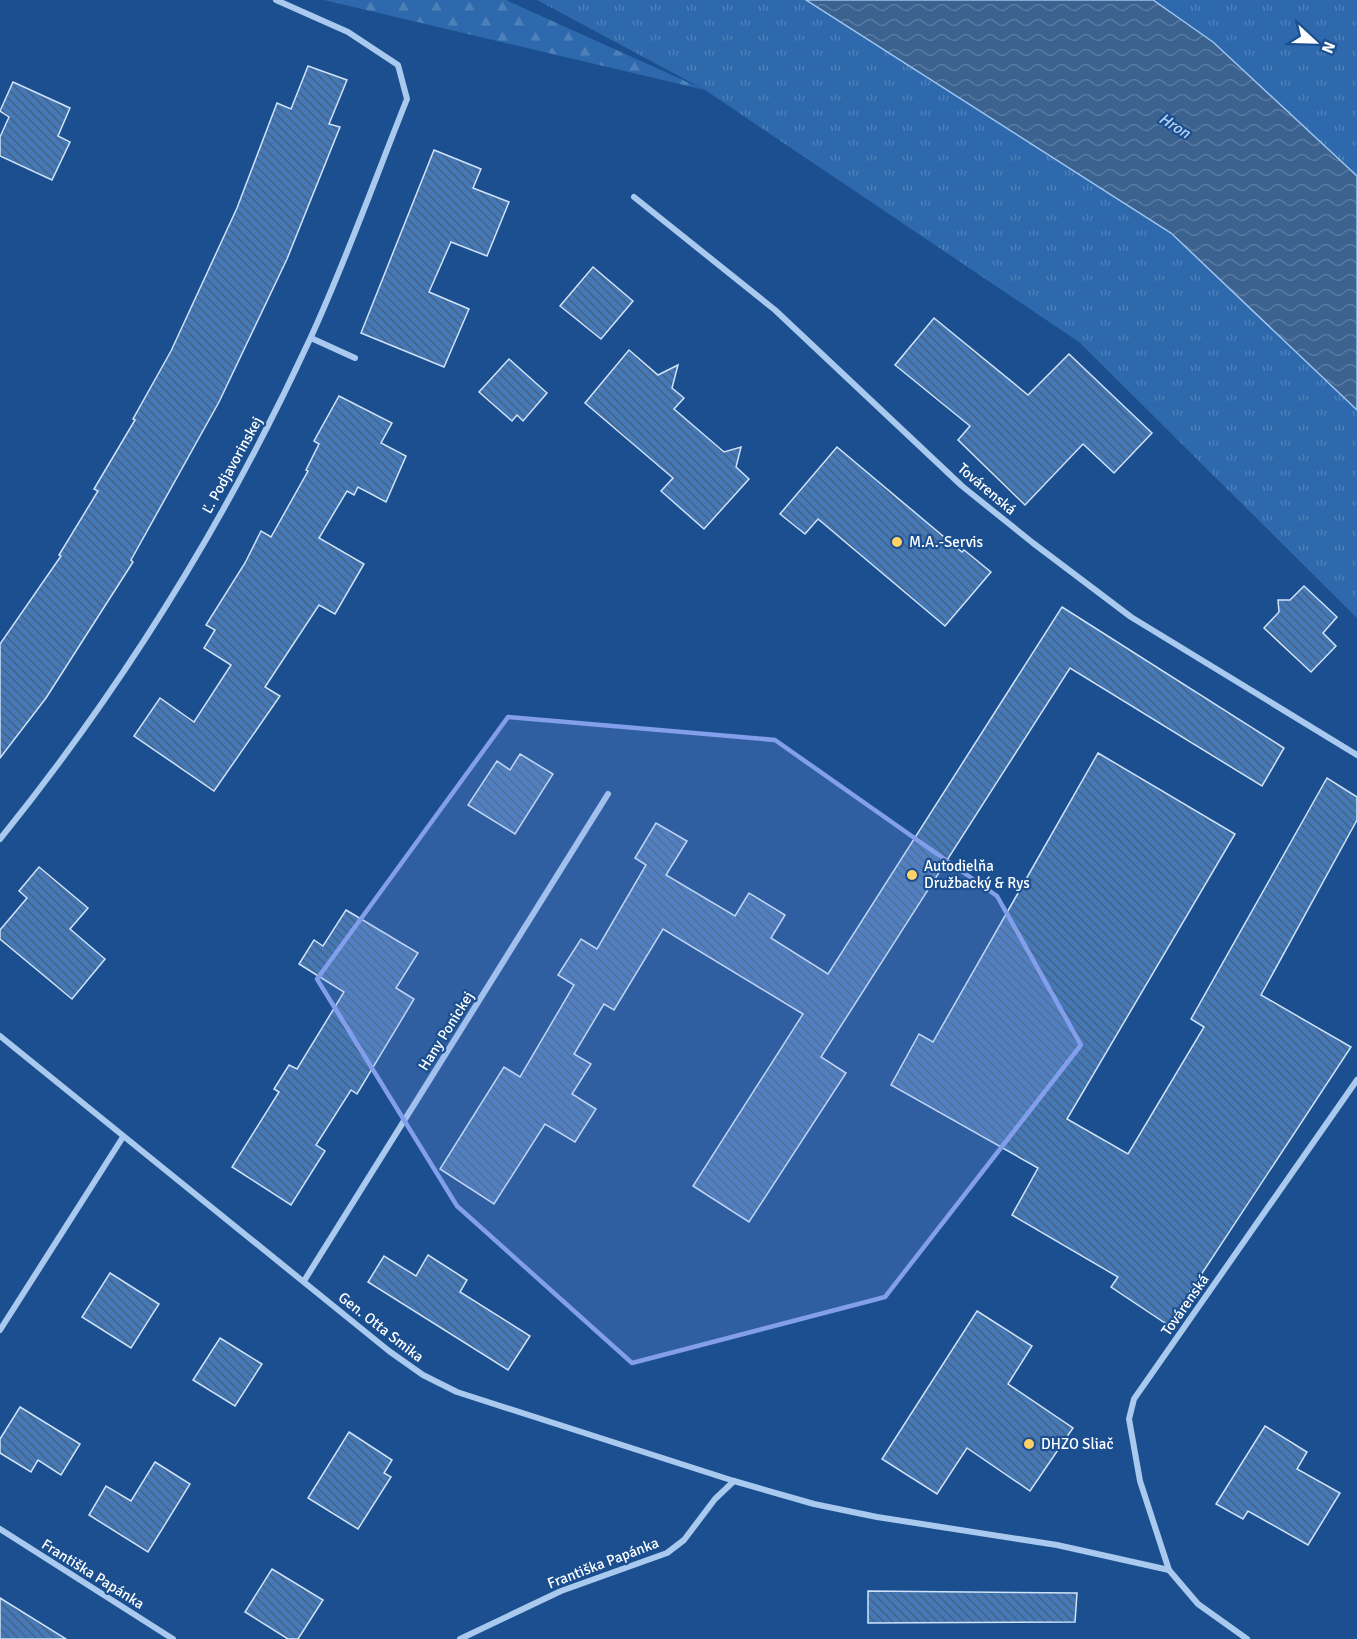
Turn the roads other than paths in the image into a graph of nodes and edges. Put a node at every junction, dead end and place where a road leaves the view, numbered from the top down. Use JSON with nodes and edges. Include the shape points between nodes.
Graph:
{"nodes":[{"id":1,"x":276,"y":0,"type":"edge"},
{"id":2,"x":634,"y":197,"type":"dead end"},
{"id":3,"x":311,"y":338,"type":"junction"},
{"id":4,"x":355,"y":358,"type":"dead end"},
{"id":5,"x":1357,"y":755,"type":"edge"},
{"id":6,"x":609,"y":795,"type":"dead end"},
{"id":7,"x":0,"y":839,"type":"edge"},
{"id":8,"x":0,"y":1036,"type":"edge"},
{"id":9,"x":1357,"y":1080,"type":"edge"},
{"id":10,"x":123,"y":1137,"type":"junction"},
{"id":11,"x":304,"y":1281,"type":"junction"},
{"id":12,"x":0,"y":1330,"type":"edge"},
{"id":13,"x":734,"y":1481,"type":"junction"},
{"id":14,"x":0,"y":1529,"type":"edge"},
{"id":15,"x":1169,"y":1570,"type":"junction"},
{"id":16,"x":173,"y":1639,"type":"edge"},
{"id":17,"x":460,"y":1639,"type":"edge"},
{"id":18,"x":1247,"y":1639,"type":"edge"}],
"edges":[{"from":1,"to":3,"type":"street","name":"Ľ. Podjavorinskej","via":[[348,32],[398,65],[407,99]]},
{"from":2,"to":5,"type":"street","name":"Továrenská","via":[[775,310],[962,486],[1033,543],[1131,617]]},
{"from":3,"to":4,"type":"street"},
{"from":3,"to":7,"type":"street","name":"Ľ. Podjavorinskej","via":[[235,488],[146,637],[63,757]]},
{"from":6,"to":11,"type":"street","name":"Hany Ponickej"},
{"from":8,"to":10,"type":"street","name":"Gen. Otta Smika"},
{"from":9,"to":15,"type":"street","name":"Továrenská","via":[[1134,1399],[1129,1419],[1140,1481]]},
{"from":10,"to":11,"type":"street","name":"Gen. Otta Smika"},
{"from":10,"to":12,"type":"street"},
{"from":11,"to":13,"type":"street","name":"Gen. Otta Smika","via":[[389,1351],[457,1392]]},
{"from":13,"to":15,"type":"street","via":[[877,1517],[1057,1545]]},
{"from":13,"to":17,"type":"street","name":"Františka Papánka","via":[[684,1540],[667,1552],[561,1591]]},
{"from":14,"to":16,"type":"street","name":"Františka Papánka"},
{"from":15,"to":18,"type":"street","name":"Továrenská","via":[[1198,1604]]}]}
